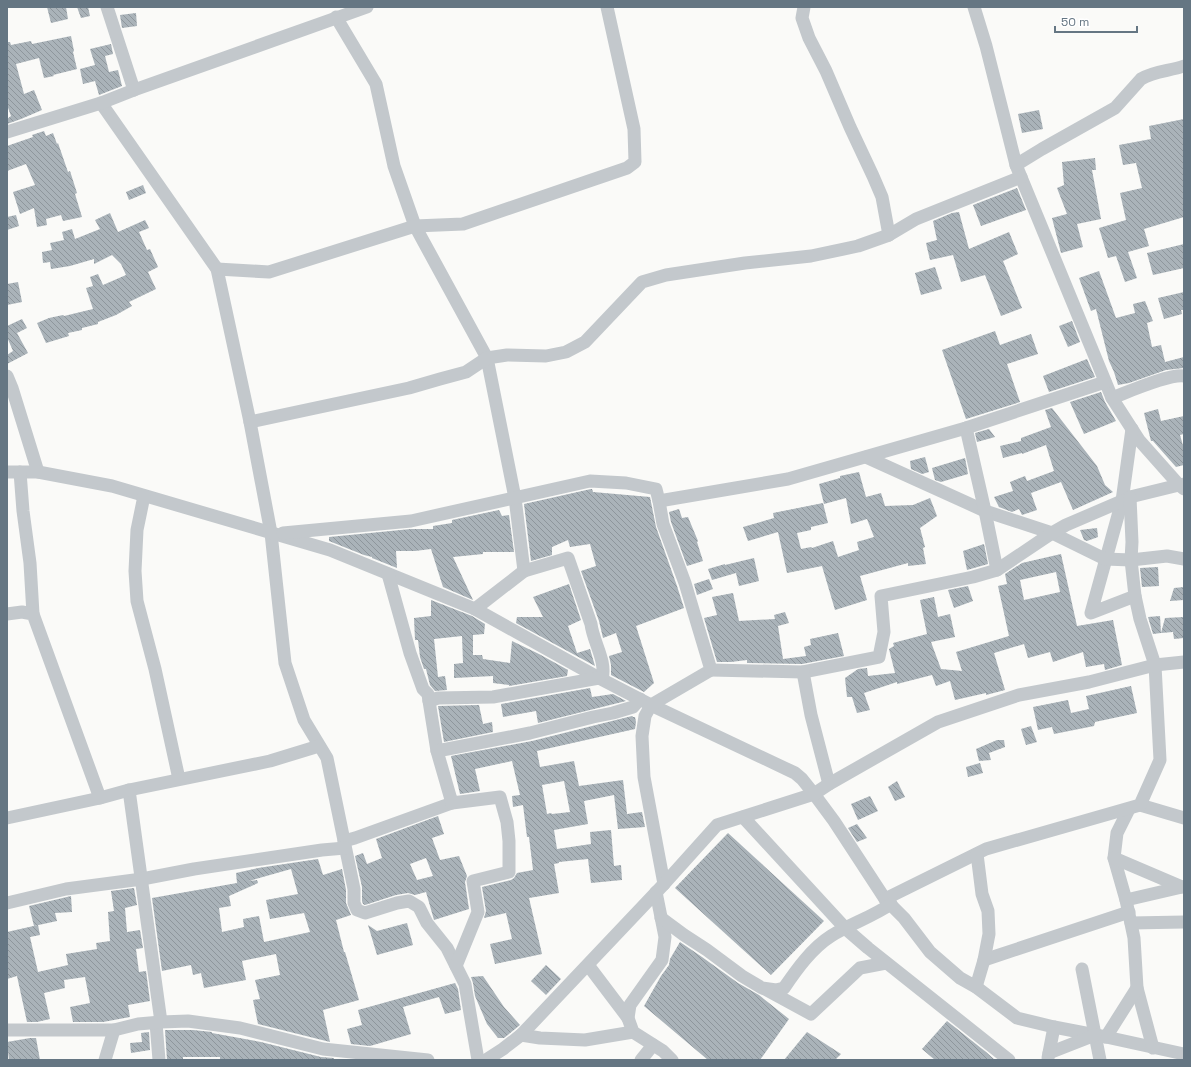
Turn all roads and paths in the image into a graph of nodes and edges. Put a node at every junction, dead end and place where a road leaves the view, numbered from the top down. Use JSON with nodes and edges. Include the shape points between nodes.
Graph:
{"nodes":[{"id":1,"x":107,"y":7,"type":"edge"},
{"id":2,"x":367,"y":7,"type":"edge"},
{"id":3,"x":606,"y":7,"type":"edge"},
{"id":4,"x":804,"y":7,"type":"edge"},
{"id":5,"x":974,"y":7,"type":"edge"},
{"id":6,"x":336,"y":17,"type":"junction"},
{"id":7,"x":1184,"y":66,"type":"edge"},
{"id":8,"x":134,"y":90,"type":"junction"},
{"id":9,"x":101,"y":103,"type":"junction"},
{"id":10,"x":7,"y":132,"type":"edge"},
{"id":11,"x":1019,"y":171,"type":"junction"},
{"id":12,"x":415,"y":226,"type":"junction"},
{"id":13,"x":889,"y":234,"type":"junction"},
{"id":14,"x":217,"y":269,"type":"junction"},
{"id":15,"x":487,"y":358,"type":"junction"},
{"id":16,"x":7,"y":376,"type":"edge"},
{"id":17,"x":1184,"y":376,"type":"edge"},
{"id":18,"x":1105,"y":382,"type":"junction"},
{"id":19,"x":1112,"y":398,"type":"junction"},
{"id":20,"x":250,"y":422,"type":"junction"},
{"id":21,"x":966,"y":428,"type":"junction"},
{"id":22,"x":1132,"y":429,"type":"junction"},
{"id":23,"x":866,"y":457,"type":"junction"},
{"id":24,"x":7,"y":472,"type":"edge"},
{"id":25,"x":20,"y":472,"type":"junction"},
{"id":26,"x":38,"y":472,"type":"junction"},
{"id":27,"x":1182,"y":486,"type":"edge"},
{"id":28,"x":144,"y":496,"type":"junction"},
{"id":29,"x":515,"y":498,"type":"junction"},
{"id":30,"x":1126,"y":499,"type":"junction"},
{"id":31,"x":659,"y":501,"type":"junction"},
{"id":32,"x":985,"y":511,"type":"junction"},
{"id":33,"x":271,"y":533,"type":"junction"},
{"id":34,"x":1052,"y":533,"type":"junction"},
{"id":35,"x":1106,"y":559,"type":"junction"},
{"id":36,"x":1184,"y":559,"type":"edge"},
{"id":37,"x":1131,"y":560,"type":"junction"},
{"id":38,"x":997,"y":570,"type":"junction"},
{"id":39,"x":524,"y":571,"type":"junction"},
{"id":40,"x":388,"y":574,"type":"junction"},
{"id":41,"x":1135,"y":596,"type":"junction"},
{"id":42,"x":475,"y":609,"type":"junction"},
{"id":43,"x":7,"y":614,"type":"edge"},
{"id":44,"x":33,"y":614,"type":"junction"},
{"id":45,"x":1184,"y":662,"type":"edge"},
{"id":46,"x":1155,"y":665,"type":"junction"},
{"id":47,"x":711,"y":670,"type":"junction"},
{"id":48,"x":803,"y":672,"type":"junction"},
{"id":49,"x":600,"y":679,"type":"junction"},
{"id":50,"x":429,"y":701,"type":"junction"},
{"id":51,"x":646,"y":702,"type":"junction"},
{"id":52,"x":319,"y":746,"type":"junction"},
{"id":53,"x":437,"y":751,"type":"junction"},
{"id":54,"x":179,"y":779,"type":"junction"},
{"id":55,"x":828,"y":784,"type":"junction"},
{"id":56,"x":129,"y":790,"type":"junction"},
{"id":57,"x":814,"y":794,"type":"junction"},
{"id":58,"x":100,"y":798,"type":"junction"},
{"id":59,"x":452,"y":803,"type":"junction"},
{"id":60,"x":1135,"y":807,"type":"junction"},
{"id":61,"x":743,"y":817,"type":"junction"},
{"id":62,"x":7,"y":818,"type":"edge"},
{"id":63,"x":1184,"y":818,"type":"edge"},
{"id":64,"x":345,"y":844,"type":"junction"},
{"id":65,"x":977,"y":854,"type":"junction"},
{"id":66,"x":1114,"y":858,"type":"junction"},
{"id":67,"x":142,"y":879,"type":"junction"},
{"id":68,"x":660,"y":888,"type":"junction"},
{"id":69,"x":888,"y":902,"type":"junction"},
{"id":70,"x":7,"y":903,"type":"edge"},
{"id":71,"x":1128,"y":912,"type":"junction"},
{"id":72,"x":661,"y":918,"type":"junction"},
{"id":73,"x":1184,"y":922,"type":"edge"},
{"id":74,"x":846,"y":929,"type":"junction"},
{"id":75,"x":984,"y":960,"type":"junction"},
{"id":76,"x":886,"y":963,"type":"junction"},
{"id":77,"x":588,"y":965,"type":"junction"},
{"id":78,"x":456,"y":966,"type":"junction"},
{"id":79,"x":1082,"y":969,"type":"dead end"},
{"id":80,"x":976,"y":987,"type":"junction"},
{"id":81,"x":762,"y":988,"type":"junction"},
{"id":82,"x":1136,"y":988,"type":"junction"},
{"id":83,"x":628,"y":1018,"type":"junction"},
{"id":84,"x":159,"y":1022,"type":"junction"},
{"id":85,"x":1054,"y":1027,"type":"junction"},
{"id":86,"x":7,"y":1030,"type":"edge"},
{"id":87,"x":114,"y":1030,"type":"junction"},
{"id":88,"x":633,"y":1032,"type":"junction"},
{"id":89,"x":521,"y":1035,"type":"junction"},
{"id":90,"x":1100,"y":1036,"type":"junction"},
{"id":91,"x":653,"y":1045,"type":"junction"},
{"id":92,"x":1153,"y":1048,"type":"junction"},
{"id":93,"x":1184,"y":1054,"type":"edge"},
{"id":94,"x":1048,"y":1056,"type":"edge"},
{"id":95,"x":1166,"y":1056,"type":"edge"},
{"id":96,"x":363,"y":1057,"type":"edge"},
{"id":97,"x":105,"y":1060,"type":"edge"},
{"id":98,"x":159,"y":1060,"type":"edge"},
{"id":99,"x":428,"y":1060,"type":"edge"},
{"id":100,"x":478,"y":1060,"type":"edge"},
{"id":101,"x":486,"y":1060,"type":"edge"},
{"id":102,"x":641,"y":1060,"type":"edge"},
{"id":103,"x":672,"y":1060,"type":"edge"},
{"id":104,"x":1009,"y":1060,"type":"edge"},
{"id":105,"x":1100,"y":1060,"type":"edge"}],
"edges":[{"from":1,"to":8,"type":"street"},
{"from":2,"to":6,"type":"street"},
{"from":3,"to":12,"type":"street","via":[[634,129],[635,162],[627,168],[463,224]]},
{"from":4,"to":13,"type":"street","via":[[802,18],[810,38],[882,197]]},
{"from":5,"to":11,"type":"street"},
{"from":6,"to":8,"type":"street"},
{"from":6,"to":12,"type":"street","via":[[376,84],[394,166]]},
{"from":7,"to":11,"type":"street","via":[[1141,79],[1115,108],[1042,149]]},
{"from":8,"to":9,"type":"street"},
{"from":9,"to":10,"type":"street"},
{"from":9,"to":14,"type":"street"},
{"from":11,"to":13,"type":"street"},
{"from":11,"to":18,"type":"street"},
{"from":12,"to":14,"type":"street","via":[[269,272]]},
{"from":12,"to":15,"type":"street"},
{"from":13,"to":15,"type":"street","via":[[858,246],[811,256],[666,275],[642,282],[585,342],[566,352],[546,356],[507,354]]},
{"from":14,"to":20,"type":"street"},
{"from":15,"to":20,"type":"street","via":[[466,372],[434,381]]},
{"from":15,"to":29,"type":"street"},
{"from":16,"to":26,"type":"street"},
{"from":17,"to":19,"type":"street","via":[[1155,382]]},
{"from":18,"to":19,"type":"street"},
{"from":18,"to":21,"type":"street"},
{"from":19,"to":22,"type":"street"},
{"from":20,"to":33,"type":"street"},
{"from":21,"to":23,"type":"street"},
{"from":21,"to":32,"type":"street"},
{"from":22,"to":27,"type":"street"},
{"from":22,"to":30,"type":"street"},
{"from":23,"to":31,"type":"street","via":[[788,479]]},
{"from":23,"to":32,"type":"street"},
{"from":24,"to":25,"type":"street"},
{"from":25,"to":26,"type":"street"},
{"from":25,"to":44,"type":"street"},
{"from":26,"to":28,"type":"street","via":[[112,486]]},
{"from":27,"to":30,"type":"street"},
{"from":28,"to":33,"type":"street"},
{"from":28,"to":54,"type":"street","via":[[135,571],[138,602]]},
{"from":29,"to":31,"type":"street","via":[[590,481],[656,489]]},
{"from":29,"to":33,"type":"street","via":[[411,520]]},
{"from":29,"to":39,"type":"street"},
{"from":30,"to":34,"type":"street"},
{"from":30,"to":35,"type":"street"},
{"from":30,"to":37,"type":"street","via":[[1132,542]]},
{"from":31,"to":47,"type":"street","via":[[663,524],[685,583]]},
{"from":32,"to":34,"type":"street"},
{"from":32,"to":38,"type":"street"},
{"from":33,"to":40,"type":"street","via":[[330,550]]},
{"from":33,"to":52,"type":"street","via":[[285,663],[304,720]]},
{"from":34,"to":35,"type":"street"},
{"from":34,"to":38,"type":"street"},
{"from":35,"to":37,"type":"street"},
{"from":35,"to":41,"type":"street","via":[[1091,613]]},
{"from":36,"to":37,"type":"street","via":[[1167,556]]},
{"from":37,"to":41,"type":"street"},
{"from":38,"to":48,"type":"street","via":[[881,596],[884,632],[879,657]]},
{"from":39,"to":42,"type":"street"},
{"from":39,"to":49,"type":"street","via":[[568,558],[603,666],[604,674]]},
{"from":40,"to":42,"type":"street"},
{"from":40,"to":50,"type":"street","via":[[410,653]]},
{"from":41,"to":46,"type":"street"},
{"from":42,"to":49,"type":"street"},
{"from":43,"to":44,"type":"street"},
{"from":44,"to":58,"type":"street"},
{"from":45,"to":46,"type":"street"},
{"from":46,"to":55,"type":"street","via":[[1089,682],[1019,695],[938,722]]},
{"from":46,"to":60,"type":"street","via":[[1160,760]]},
{"from":47,"to":48,"type":"street"},
{"from":47,"to":51,"type":"street"},
{"from":48,"to":55,"type":"street"},
{"from":49,"to":50,"type":"street","via":[[493,697],[438,698]]},
{"from":49,"to":51,"type":"street"},
{"from":50,"to":53,"type":"street"},
{"from":51,"to":53,"type":"street","via":[[613,713],[530,733]]},
{"from":51,"to":57,"type":"street","via":[[795,773]]},
{"from":51,"to":68,"type":"street","via":[[642,736],[644,777]]},
{"from":52,"to":54,"type":"street","via":[[270,760]]},
{"from":52,"to":64,"type":"street","via":[[327,758]]},
{"from":53,"to":59,"type":"street"},
{"from":54,"to":56,"type":"street"},
{"from":55,"to":57,"type":"street"},
{"from":56,"to":58,"type":"street"},
{"from":56,"to":67,"type":"street"},
{"from":57,"to":61,"type":"street"},
{"from":57,"to":69,"type":"street"},
{"from":58,"to":62,"type":"street"},
{"from":59,"to":64,"type":"street"},
{"from":59,"to":78,"type":"street","via":[[500,797],[509,841],[509,872],[473,882],[478,912]]},
{"from":60,"to":63,"type":"street"},
{"from":60,"to":65,"type":"street","via":[[986,849]]},
{"from":60,"to":66,"type":"street","via":[[1117,833]]},
{"from":61,"to":68,"type":"street","via":[[717,825]]},
{"from":61,"to":74,"type":"street"},
{"from":64,"to":67,"type":"street"},
{"from":64,"to":78,"type":"street","via":[[357,910],[365,913],[409,901],[419,907]]},
{"from":65,"to":69,"type":"street"},
{"from":65,"to":75,"type":"street","via":[[982,894],[988,911],[989,934]]},
{"from":66,"to":71,"type":"street"},
{"from":66,"to":71,"type":"street","via":[[1182,887]]},
{"from":67,"to":70,"type":"street","via":[[66,889]]},
{"from":67,"to":84,"type":"street"},
{"from":68,"to":72,"type":"street"},
{"from":68,"to":77,"type":"street"},
{"from":69,"to":74,"type":"street","via":[[879,912]]},
{"from":69,"to":80,"type":"street","via":[[930,952],[960,978]]},
{"from":71,"to":73,"type":"street"},
{"from":71,"to":75,"type":"street"},
{"from":71,"to":82,"type":"street","via":[[1134,938]]},
{"from":72,"to":81,"type":"street"},
{"from":72,"to":83,"type":"street","via":[[665,938],[662,960],[630,1005]]},
{"from":74,"to":76,"type":"street"},
{"from":74,"to":81,"type":"street","via":[[815,948],[784,988]]},
{"from":75,"to":80,"type":"street"},
{"from":76,"to":81,"type":"street","via":[[860,968],[811,1014]]},
{"from":76,"to":104,"type":"street"},
{"from":77,"to":83,"type":"street"},
{"from":77,"to":89,"type":"street"},
{"from":78,"to":100,"type":"street","via":[[465,984]]},
{"from":79,"to":90,"type":"street"},
{"from":80,"to":85,"type":"street","via":[[1017,1018]]},
{"from":82,"to":90,"type":"street"},
{"from":82,"to":92,"type":"street"},
{"from":83,"to":88,"type":"street"},
{"from":84,"to":87,"type":"street"},
{"from":84,"to":96,"type":"street","via":[[188,1021],[240,1028],[323,1050]]},
{"from":84,"to":98,"type":"street"},
{"from":85,"to":90,"type":"street"},
{"from":85,"to":94,"type":"street"},
{"from":86,"to":87,"type":"street"},
{"from":87,"to":97,"type":"street"},
{"from":88,"to":89,"type":"street","via":[[585,1040]]},
{"from":88,"to":91,"type":"street"},
{"from":89,"to":101,"type":"street"},
{"from":90,"to":92,"type":"street"},
{"from":90,"to":94,"type":"street"},
{"from":90,"to":105,"type":"street"},
{"from":91,"to":102,"type":"street"},
{"from":91,"to":103,"type":"street"},
{"from":92,"to":95,"type":"street"},
{"from":93,"to":95,"type":"street"},
{"from":96,"to":99,"type":"street"}]}
